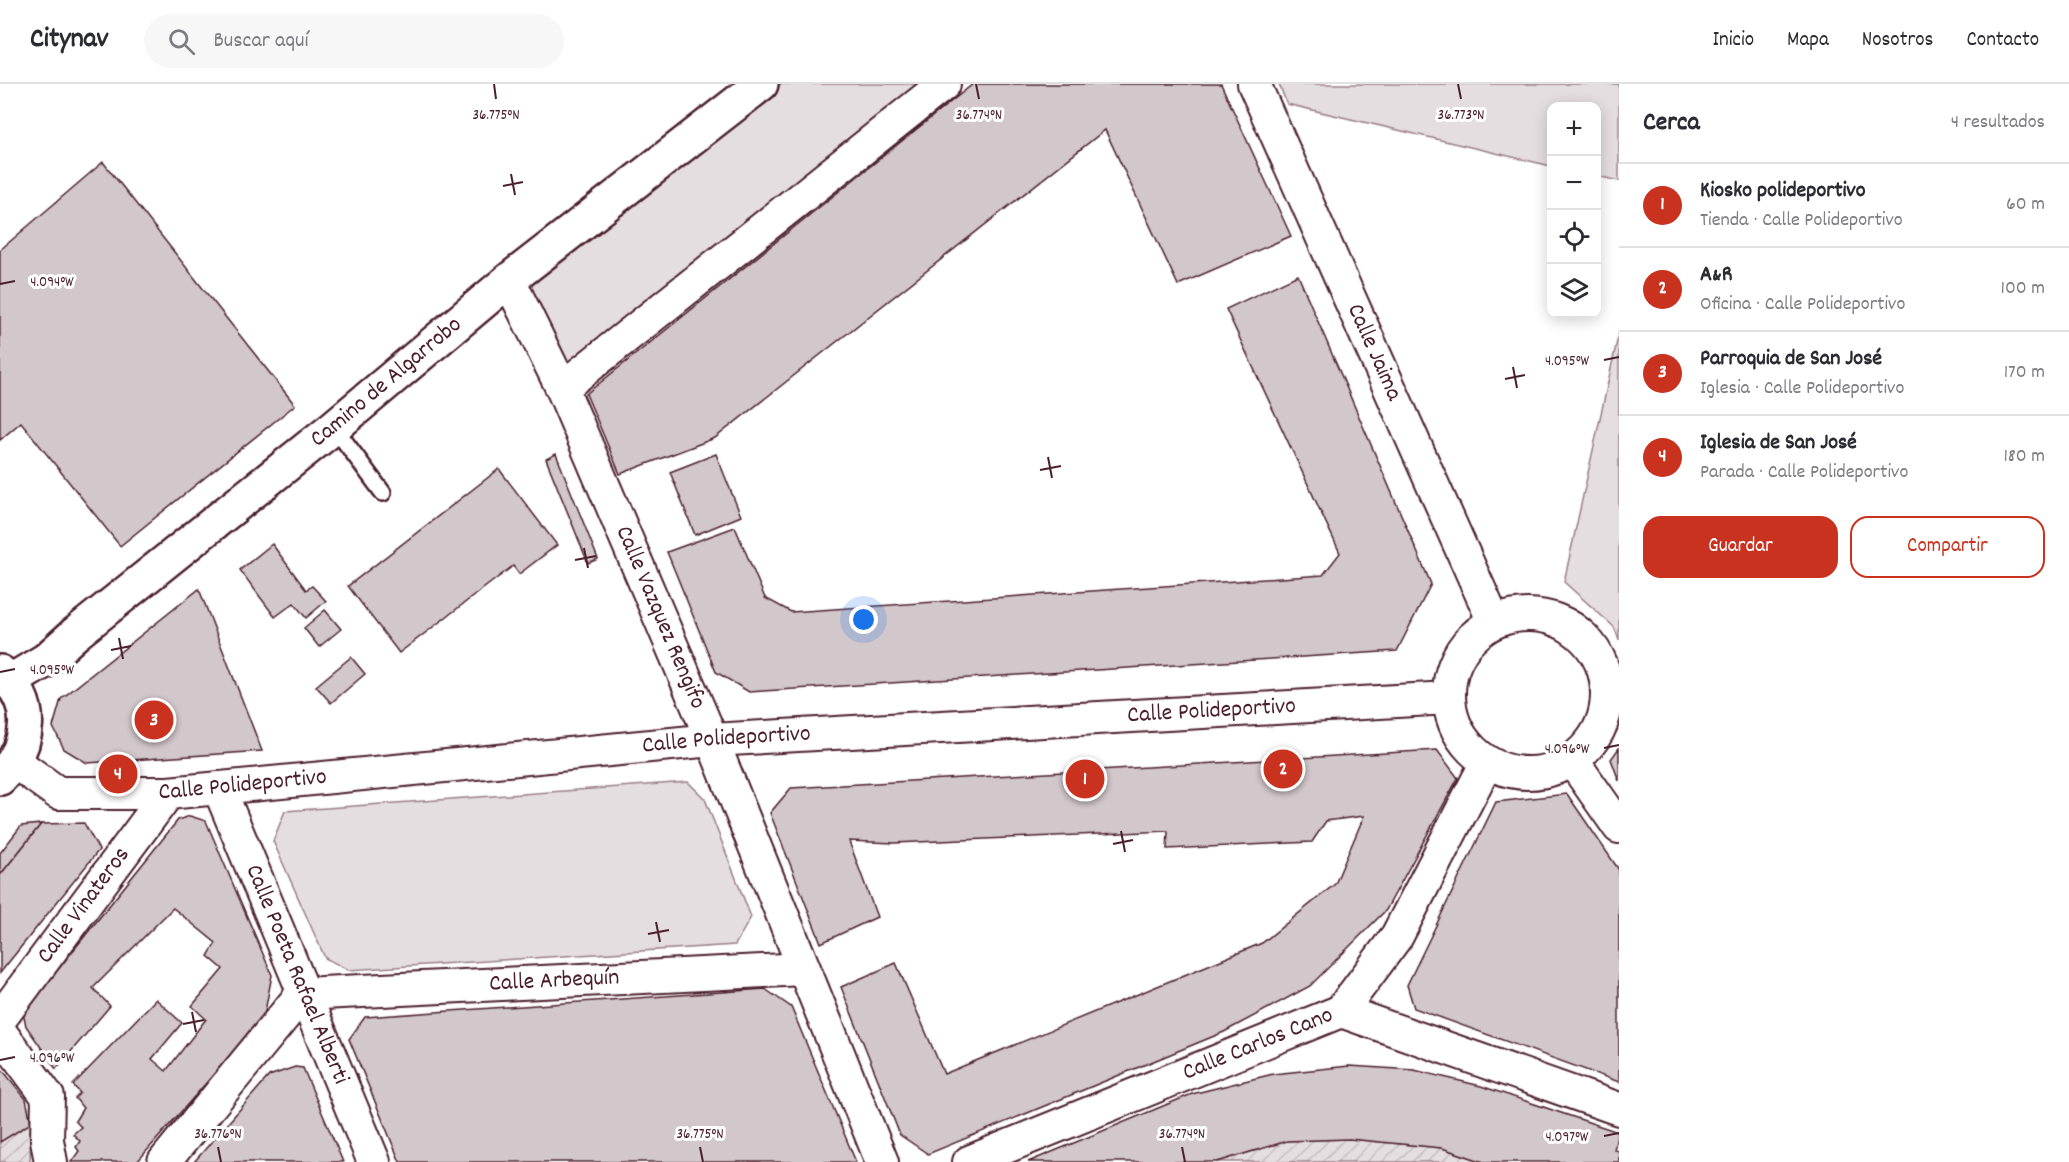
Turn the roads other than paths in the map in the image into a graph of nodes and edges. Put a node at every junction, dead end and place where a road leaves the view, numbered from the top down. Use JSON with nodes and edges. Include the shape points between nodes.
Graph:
{"nodes":[{"id":1,"x":761,"y":84,"type":"edge"},
{"id":2,"x":944,"y":84,"type":"edge"},
{"id":3,"x":1254,"y":84,"type":"edge"},
{"id":4,"x":509,"y":280,"type":"junction"},
{"id":5,"x":562,"y":388,"type":"junction"},
{"id":6,"x":334,"y":427,"type":"junction"},
{"id":7,"x":383,"y":493,"type":"dead end"},
{"id":8,"x":1494,"y":622,"type":"junction"},
{"id":9,"x":5,"y":676,"type":"edge"},
{"id":10,"x":1449,"y":698,"type":"junction"},
{"id":11,"x":1612,"y":720,"type":"edge"},
{"id":12,"x":712,"y":740,"type":"junction"},
{"id":13,"x":1572,"y":760,"type":"junction"},
{"id":14,"x":1487,"y":762,"type":"junction"},
{"id":15,"x":8,"y":770,"type":"edge"},
{"id":16,"x":219,"y":788,"type":"junction"},
{"id":17,"x":168,"y":793,"type":"junction"},
{"id":18,"x":1619,"y":827,"type":"edge"},
{"id":19,"x":804,"y":969,"type":"junction"},
{"id":20,"x":302,"y":994,"type":"junction"},
{"id":21,"x":1341,"y":1011,"type":"junction"},
{"id":22,"x":0,"y":1018,"type":"edge"},
{"id":23,"x":0,"y":1032,"type":"edge"},
{"id":24,"x":1619,"y":1109,"type":"edge"},
{"id":25,"x":51,"y":1162,"type":"edge"},
{"id":26,"x":164,"y":1162,"type":"edge"},
{"id":27,"x":374,"y":1162,"type":"edge"},
{"id":28,"x":882,"y":1162,"type":"edge"},
{"id":29,"x":969,"y":1162,"type":"edge"}],
"edges":[{"from":1,"to":4,"type":"street","name":"Camino de Algarrobo"},
{"from":2,"to":5,"type":"street"},
{"from":3,"to":8,"type":"street","name":"Calle Jaima"},
{"from":4,"to":5,"type":"street","name":"Calle Vazquez Rengifo"},
{"from":4,"to":6,"type":"street","name":"Camino de Algarrobo"},
{"from":5,"to":12,"type":"street","name":"Calle Vazquez Rengifo"},
{"from":6,"to":7,"type":"lane"},
{"from":6,"to":9,"type":"street","name":"Camino de Algarrobo","via":[[46,660]]},
{"from":8,"to":10,"type":"street","via":[[1469,641],[1454,667]]},
{"from":8,"to":11,"type":"street","via":[[1523,614],[1554,618],[1580,634],[1599,658]]},
{"from":9,"to":15,"type":"street","via":[[22,700],[26,721],[24,742]]},
{"from":10,"to":12,"type":"street","name":"Calle Polideportivo"},
{"from":10,"to":14,"type":"street","via":[[1455,723],[1468,745]]},
{"from":11,"to":13,"type":"street"},
{"from":12,"to":16,"type":"street","name":"Calle Polideportivo"},
{"from":12,"to":19,"type":"street","name":"Calle Vazquez Rengifo"},
{"from":13,"to":14,"type":"street","via":[[1544,772],[1515,772]]},
{"from":13,"to":18,"type":"street"},
{"from":14,"to":21,"type":"street","via":[[1397,936]]},
{"from":15,"to":17,"type":"street","name":"Calle Polideportivo","via":[[58,793]]},
{"from":16,"to":17,"type":"street","name":"Calle Polideportivo"},
{"from":16,"to":20,"type":"street","name":"Calle Poeta Rafael Alberti"},
{"from":17,"to":22,"type":"street","name":"Calle Vinateros"},
{"from":19,"to":20,"type":"street","name":"Calle Arbequín"},
{"from":19,"to":28,"type":"street","name":"Calle Vazquez Rengifo"},
{"from":20,"to":26,"type":"street"},
{"from":20,"to":27,"type":"street","name":"Calle Poeta Rafael Alberti"},
{"from":21,"to":24,"type":"street","name":"Calle Carlos Cano"},
{"from":21,"to":29,"type":"street","name":"Calle Carlos Cano"},
{"from":23,"to":25,"type":"street","via":[[48,1097]]}]}
